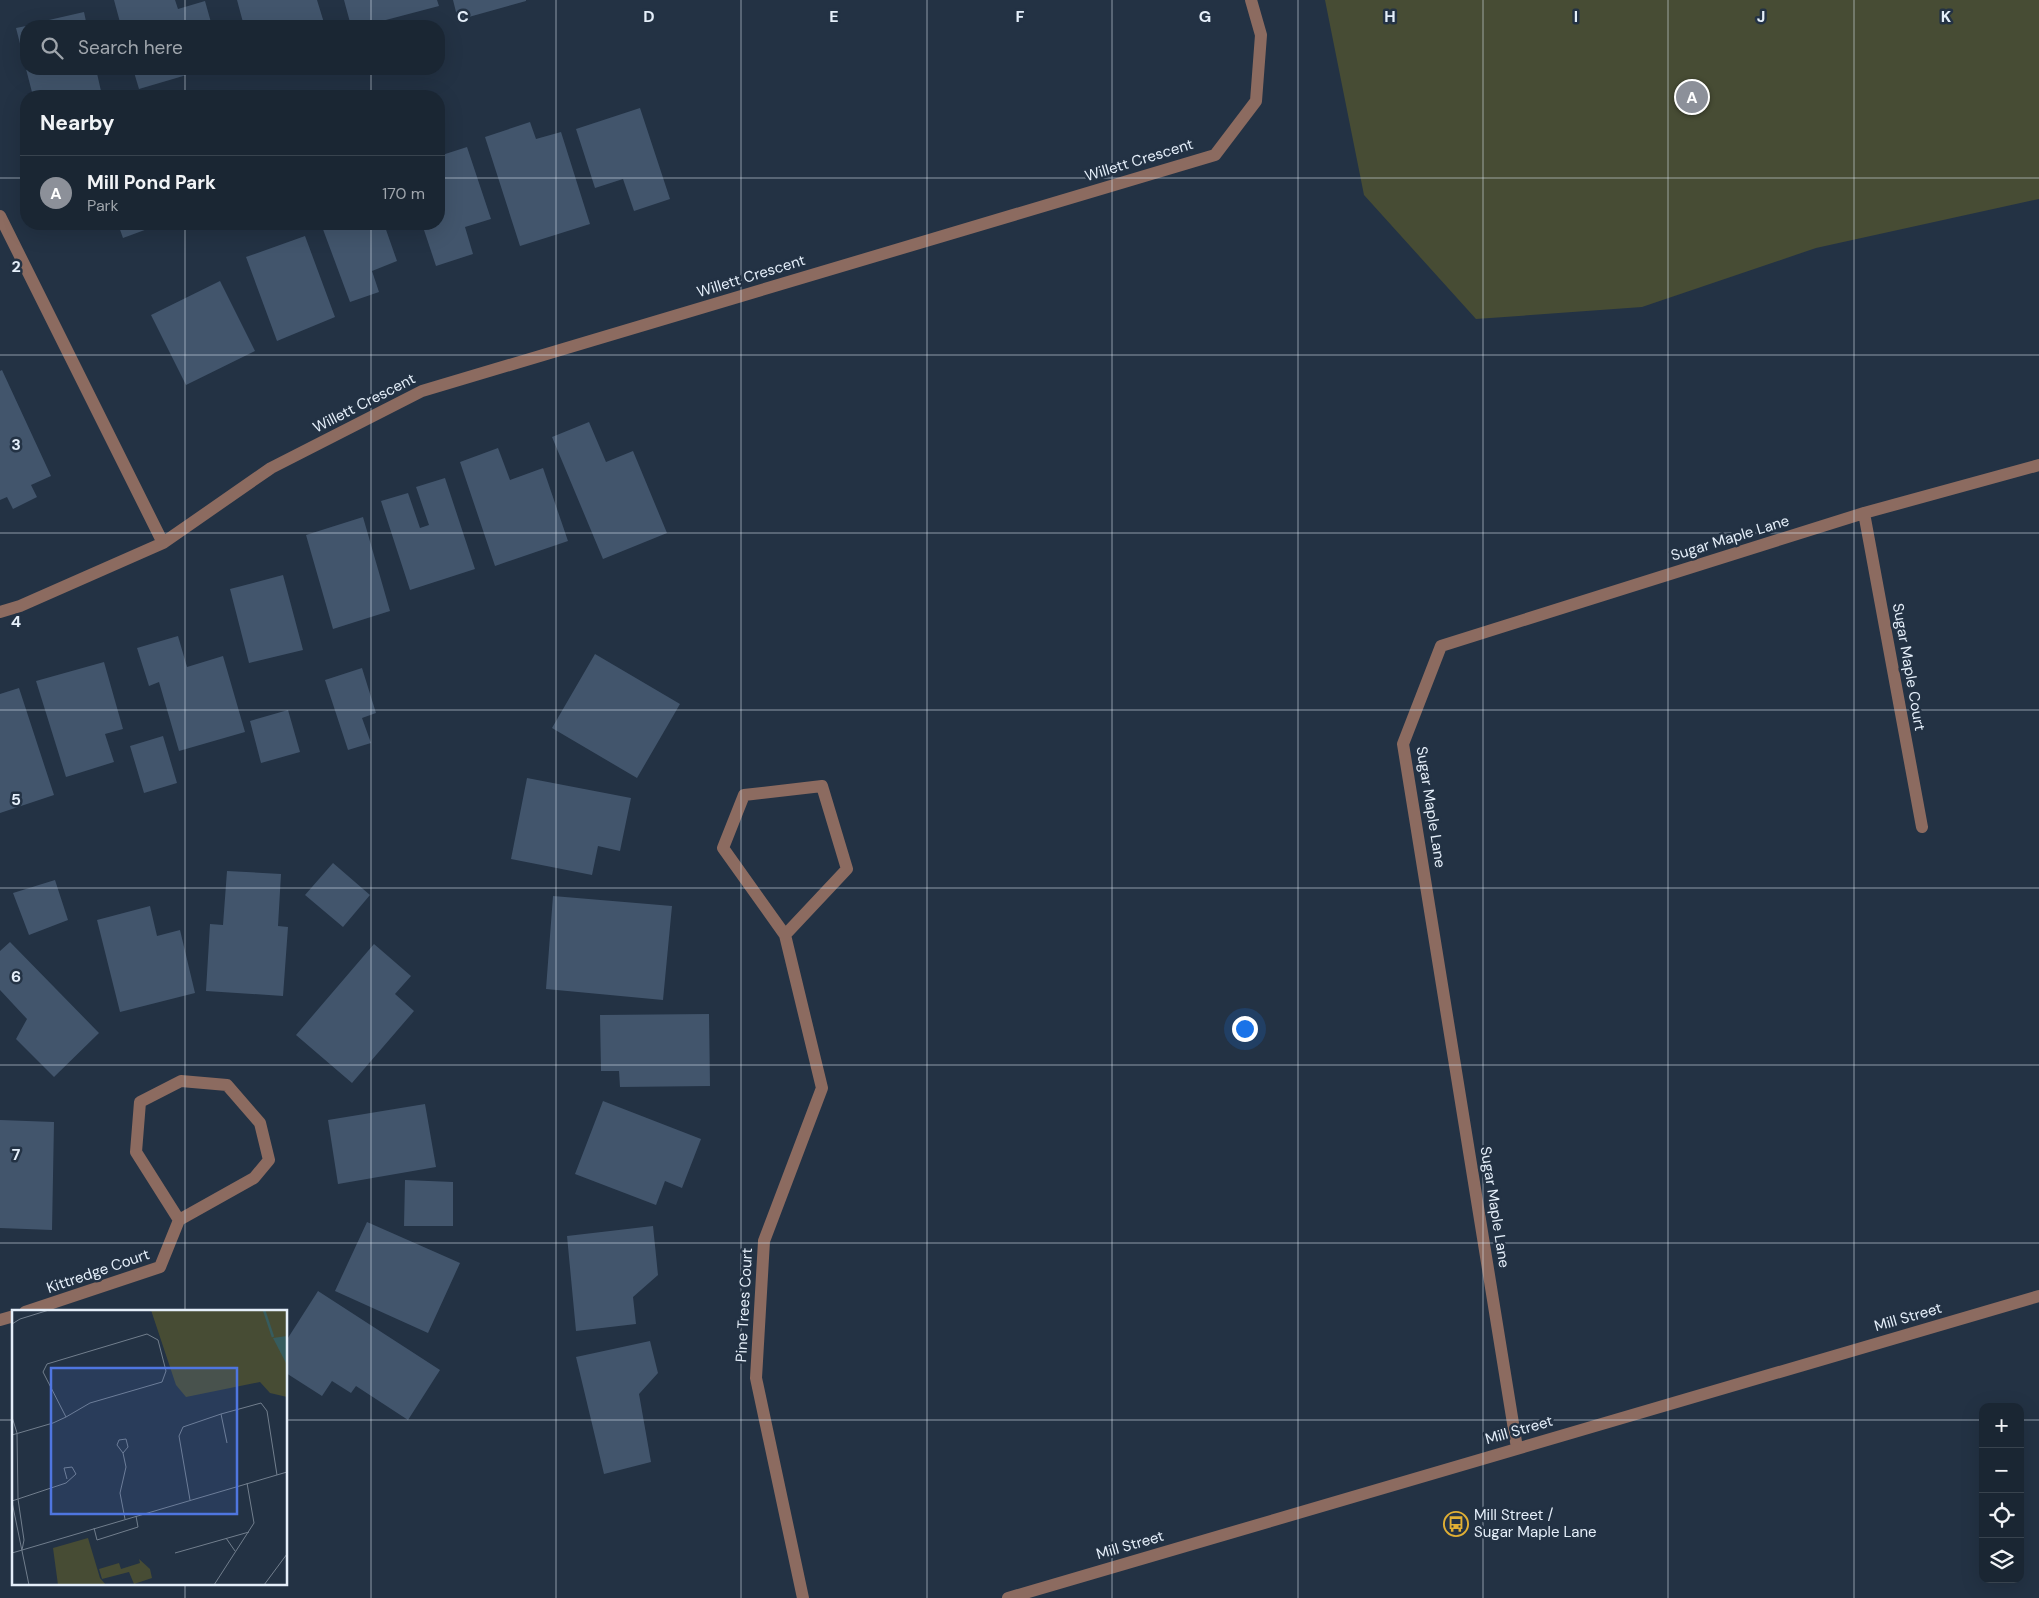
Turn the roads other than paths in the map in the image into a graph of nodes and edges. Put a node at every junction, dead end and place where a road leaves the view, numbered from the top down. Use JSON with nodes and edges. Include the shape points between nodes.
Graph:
{"nodes":[{"id":1,"x":1251,"y":0,"type":"edge"},
{"id":2,"x":0,"y":216,"type":"edge"},
{"id":3,"x":2039,"y":465,"type":"edge"},
{"id":4,"x":1864,"y":513,"type":"junction"},
{"id":5,"x":163,"y":543,"type":"junction"},
{"id":6,"x":0,"y":612,"type":"edge"},
{"id":7,"x":1922,"y":827,"type":"dead end"},
{"id":8,"x":785,"y":935,"type":"junction"},
{"id":9,"x":179,"y":1220,"type":"junction"},
{"id":10,"x":2039,"y":1296,"type":"edge"},
{"id":11,"x":32,"y":1310,"type":"edge"},
{"id":12,"x":1517,"y":1448,"type":"junction"},
{"id":13,"x":803,"y":1598,"type":"edge"},
{"id":14,"x":1008,"y":1598,"type":"edge"}],
"edges":[{"from":1,"to":5,"type":"street","name":"Willett Crescent","via":[[1260,35],[1256,101],[1215,155],[422,391],[271,468]]},
{"from":2,"to":5,"type":"street"},
{"from":3,"to":4,"type":"street","name":"Sugar Maple Lane"},
{"from":4,"to":7,"type":"street","name":"Sugar Maple Court"},
{"from":4,"to":12,"type":"street","name":"Sugar Maple Lane","via":[[1441,646],[1403,744]]},
{"from":5,"to":6,"type":"street","name":"Willett Crescent"},
{"from":8,"to":8,"type":"street","name":"Pine Trees Court","via":[[847,869],[822,786],[744,795],[723,848]]},
{"from":8,"to":13,"type":"street","name":"Pine Trees Court","via":[[822,1088],[764,1241],[756,1378]]},
{"from":9,"to":9,"type":"street","via":[[254,1178],[269,1160],[260,1123],[227,1085],[181,1081],[140,1102],[136,1152]]},
{"from":9,"to":11,"type":"street","name":"Kittredge Court","via":[[160,1267]]},
{"from":10,"to":12,"type":"street","name":"Mill Street"},
{"from":12,"to":14,"type":"street","name":"Mill Street"}]}
